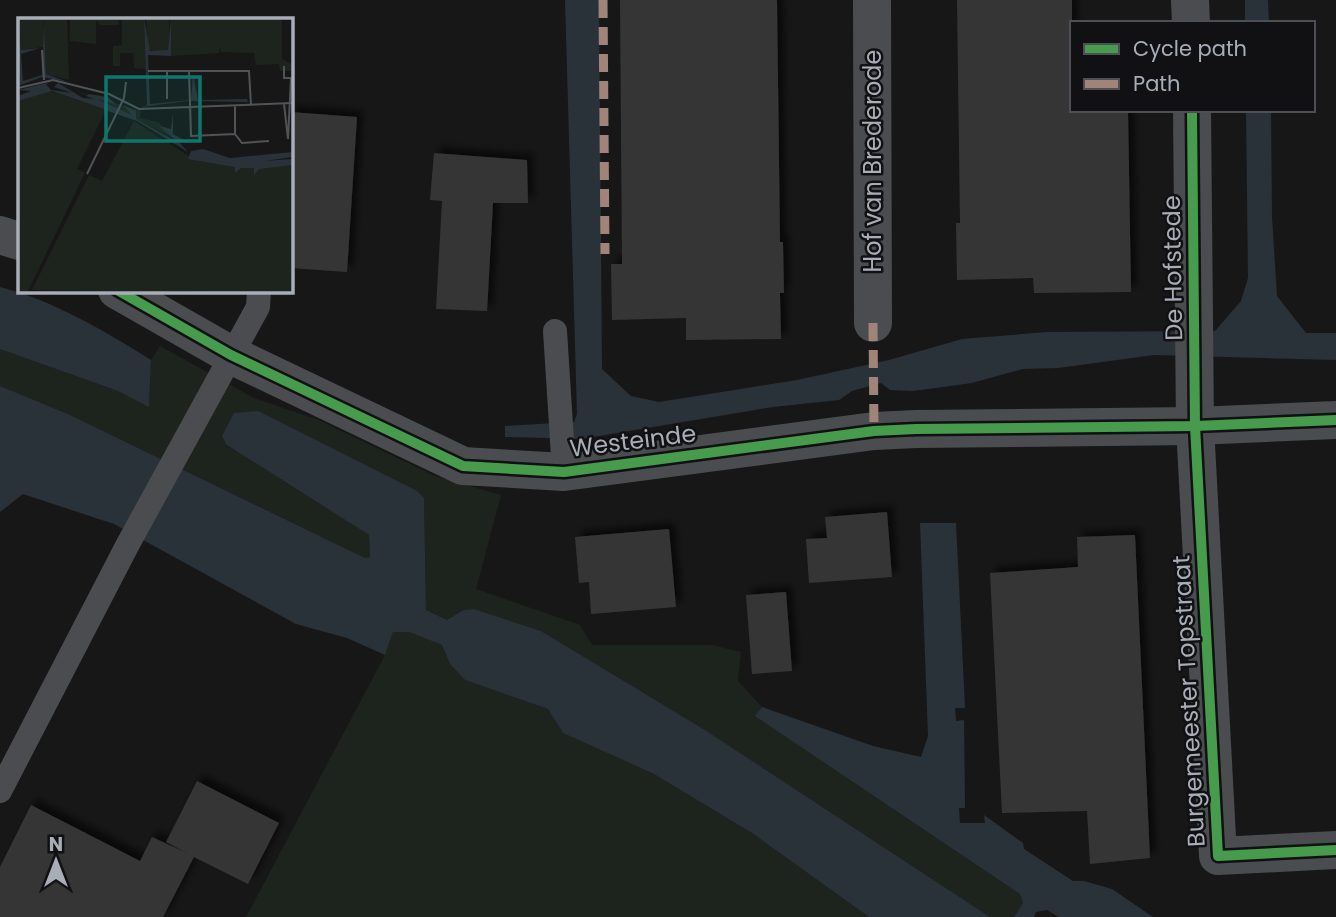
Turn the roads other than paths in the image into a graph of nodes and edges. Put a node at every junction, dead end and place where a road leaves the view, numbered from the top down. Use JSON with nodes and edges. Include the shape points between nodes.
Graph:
{"nodes":[{"id":1,"x":873,"y":0,"type":"edge"},
{"id":2,"x":1190,"y":0,"type":"edge"},
{"id":3,"x":1191,"y":21,"type":"edge"},
{"id":4,"x":1192,"y":112,"type":"edge"},
{"id":5,"x":0,"y":235,"type":"edge"},
{"id":6,"x":18,"y":241,"type":"edge"},
{"id":7,"x":121,"y":292,"type":"edge"},
{"id":8,"x":259,"y":292,"type":"edge"},
{"id":9,"x":873,"y":323,"type":"dead end"},
{"id":10,"x":555,"y":331,"type":"dead end"},
{"id":11,"x":231,"y":355,"type":"junction"},
{"id":12,"x":1336,"y":420,"type":"edge"},
{"id":13,"x":1195,"y":426,"type":"junction"},
{"id":14,"x":561,"y":444,"type":"junction"},
{"id":15,"x":0,"y":791,"type":"edge"},
{"id":16,"x":1336,"y":850,"type":"edge"}],
"edges":[{"from":1,"to":9,"type":"street","name":"Hof van Brederode"},
{"from":2,"to":3,"type":"street"},
{"from":4,"to":13,"type":"street","name":"De Hofstede"},
{"from":5,"to":6,"type":"street"},
{"from":7,"to":11,"type":"street","name":"Westeinde"},
{"from":8,"to":11,"type":"lane","via":[[258,307]]},
{"from":10,"to":14,"type":"lane"},
{"from":11,"to":14,"type":"street","name":"Westeinde","via":[[463,467]]},
{"from":11,"to":15,"type":"lane"},
{"from":12,"to":13,"type":"street","name":"Westeinde"},
{"from":13,"to":14,"type":"street","name":"Westeinde","via":[[874,431]]},
{"from":13,"to":16,"type":"street","name":"Burgemeester Topstraat","via":[[1217,856]]}]}
